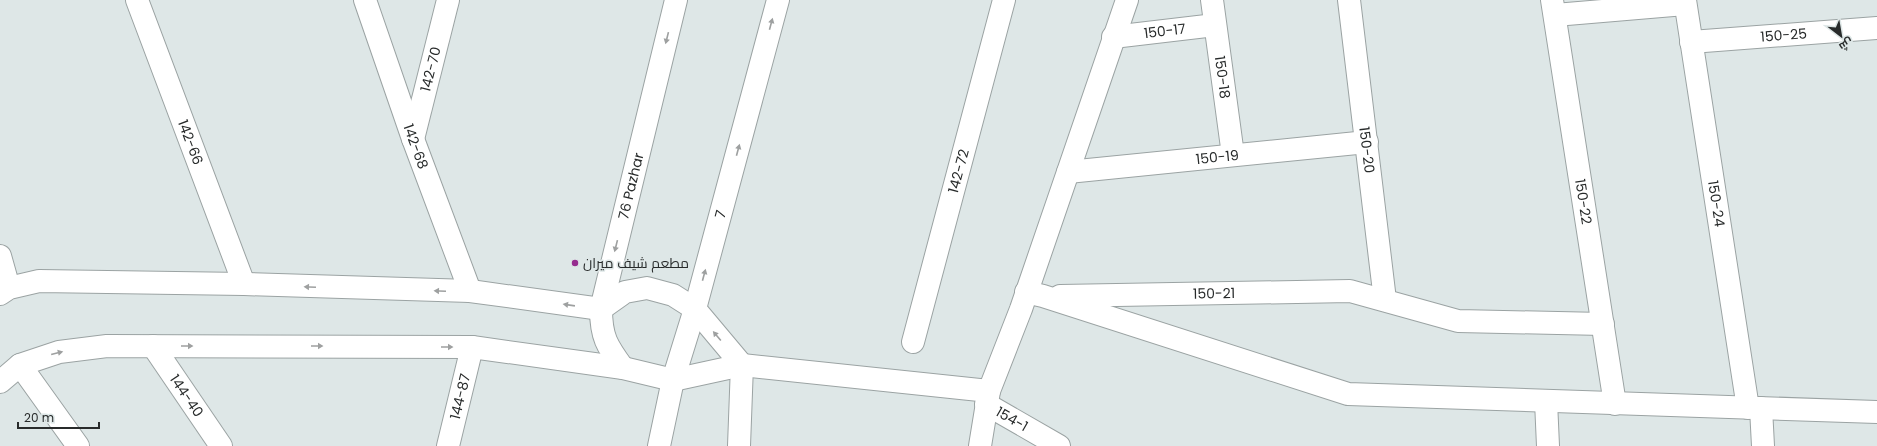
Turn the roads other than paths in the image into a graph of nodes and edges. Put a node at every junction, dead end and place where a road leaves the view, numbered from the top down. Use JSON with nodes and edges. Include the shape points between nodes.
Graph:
{"nodes":[{"id":1,"x":137,"y":0,"type":"edge"},
{"id":2,"x":365,"y":0,"type":"edge"},
{"id":3,"x":448,"y":0,"type":"edge"},
{"id":4,"x":676,"y":0,"type":"edge"},
{"id":5,"x":778,"y":0,"type":"edge"},
{"id":6,"x":1004,"y":0,"type":"edge"},
{"id":7,"x":1126,"y":0,"type":"edge"},
{"id":8,"x":1212,"y":0,"type":"edge"},
{"id":9,"x":1349,"y":0,"type":"edge"},
{"id":10,"x":1685,"y":2,"type":"edge"},
{"id":11,"x":1554,"y":8,"type":"edge"},
{"id":12,"x":1215,"y":25,"type":"junction"},
{"id":13,"x":1877,"y":28,"type":"edge"},
{"id":14,"x":1114,"y":37,"type":"junction"},
{"id":15,"x":1691,"y":42,"type":"junction"},
{"id":16,"x":414,"y":139,"type":"junction"},
{"id":17,"x":1367,"y":142,"type":"junction"},
{"id":18,"x":1233,"y":155,"type":"junction"},
{"id":19,"x":1068,"y":172,"type":"junction"},
{"id":20,"x":0,"y":256,"type":"edge"},
{"id":21,"x":244,"y":284,"type":"junction"},
{"id":22,"x":5,"y":291,"type":"edge"},
{"id":23,"x":470,"y":292,"type":"junction"},
{"id":24,"x":1034,"y":294,"type":"junction"},
{"id":25,"x":1385,"y":300,"type":"junction"},
{"id":26,"x":601,"y":309,"type":"junction"},
{"id":27,"x":695,"y":309,"type":"junction"},
{"id":28,"x":1603,"y":324,"type":"junction"},
{"id":29,"x":914,"y":342,"type":"dead end"},
{"id":30,"x":153,"y":346,"type":"junction"},
{"id":31,"x":472,"y":347,"type":"junction"},
{"id":32,"x":20,"y":365,"type":"junction"},
{"id":33,"x":742,"y":365,"type":"junction"},
{"id":34,"x":623,"y":368,"type":"junction"},
{"id":35,"x":673,"y":380,"type":"junction"},
{"id":36,"x":0,"y":382,"type":"edge"},
{"id":37,"x":987,"y":398,"type":"junction"},
{"id":38,"x":1546,"y":401,"type":"junction"},
{"id":39,"x":1615,"y":404,"type":"junction"},
{"id":40,"x":1754,"y":408,"type":"junction"},
{"id":41,"x":1877,"y":412,"type":"edge"},
{"id":42,"x":661,"y":437,"type":"edge"},
{"id":43,"x":78,"y":446,"type":"edge"},
{"id":44,"x":221,"y":446,"type":"edge"},
{"id":45,"x":448,"y":446,"type":"edge"},
{"id":46,"x":739,"y":446,"type":"edge"},
{"id":47,"x":980,"y":446,"type":"edge"},
{"id":48,"x":1059,"y":446,"type":"edge"},
{"id":49,"x":1548,"y":446,"type":"edge"},
{"id":50,"x":1763,"y":446,"type":"edge"}],
"edges":[{"from":1,"to":21,"type":"street","name":"142-66"},
{"from":2,"to":16,"type":"street","name":"142-68"},
{"from":3,"to":16,"type":"street","name":"142-70"},
{"from":4,"to":26,"type":"street","name":"76 Pazhar","one_way":true},
{"from":27,"to":5,"type":"street","name":"7","one_way":true},
{"from":6,"to":29,"type":"street","name":"142-72"},
{"from":7,"to":14,"type":"street"},
{"from":8,"to":12,"type":"street","name":"150-18"},
{"from":9,"to":17,"type":"street","name":"150-20"},
{"from":10,"to":11,"type":"street"},
{"from":10,"to":15,"type":"street","name":"150-24"},
{"from":11,"to":28,"type":"street","name":"150-22"},
{"from":12,"to":14,"type":"street","name":"150-17"},
{"from":12,"to":18,"type":"street","name":"150-18"},
{"from":13,"to":15,"type":"street","name":"150-25"},
{"from":14,"to":19,"type":"street"},
{"from":15,"to":40,"type":"street","name":"150-24"},
{"from":16,"to":23,"type":"street","name":"142-68"},
{"from":17,"to":18,"type":"street","name":"150-19"},
{"from":17,"to":25,"type":"street","name":"150-20"},
{"from":18,"to":19,"type":"street","name":"150-19"},
{"from":19,"to":24,"type":"street"},
{"from":20,"to":22,"type":"street"},
{"from":21,"to":22,"type":"street","via":[[39,281]]},
{"from":23,"to":21,"type":"street","one_way":true},
{"from":26,"to":23,"type":"street","one_way":true},
{"from":24,"to":25,"type":"street","name":"150-21","via":[[1350,291]]},
{"from":24,"to":37,"type":"street"},
{"from":24,"to":38,"type":"street","via":[[1348,394]]},
{"from":25,"to":28,"type":"street","name":"150-21","via":[[1458,321]]},
{"from":26,"to":27,"type":"street","via":[[625,292],[647,288],[673,295]]},
{"from":26,"to":34,"type":"street","name":"76 Pazhar","via":[[601,326],[608,347]]},
{"from":33,"to":27,"type":"street","one_way":true},
{"from":27,"to":35,"type":"street","name":"7"},
{"from":28,"to":39,"type":"street","name":"150-22"},
{"from":30,"to":31,"type":"street","one_way":true},
{"from":32,"to":30,"type":"street","one_way":true,"via":[[59,352],[107,346]]},
{"from":30,"to":44,"type":"street","name":"144-40"},
{"from":31,"to":34,"type":"street"},
{"from":31,"to":45,"type":"street","name":"144-87"},
{"from":32,"to":36,"type":"street"},
{"from":32,"to":43,"type":"street"},
{"from":33,"to":35,"type":"street"},
{"from":33,"to":37,"type":"street"},
{"from":33,"to":46,"type":"street"},
{"from":34,"to":35,"type":"street"},
{"from":35,"to":42,"type":"street","name":"7"},
{"from":37,"to":47,"type":"street"},
{"from":37,"to":48,"type":"street","name":"154-1"},
{"from":38,"to":39,"type":"street"},
{"from":38,"to":49,"type":"street"},
{"from":39,"to":40,"type":"street"},
{"from":40,"to":41,"type":"street"},
{"from":40,"to":50,"type":"street","name":"150-24"}]}
